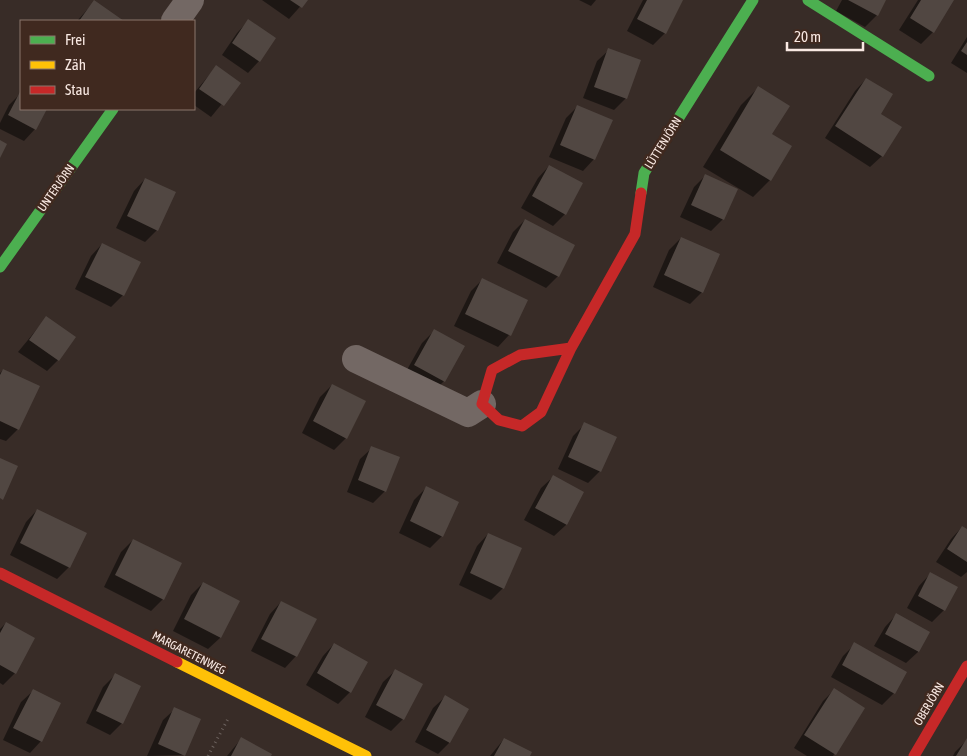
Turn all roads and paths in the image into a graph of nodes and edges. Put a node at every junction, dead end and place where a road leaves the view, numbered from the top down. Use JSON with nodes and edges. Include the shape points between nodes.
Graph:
{"nodes":[{"id":1,"x":190,"y":0,"type":"edge"},
{"id":2,"x":753,"y":0,"type":"edge"},
{"id":3,"x":808,"y":0,"type":"edge"},
{"id":4,"x":176,"y":20,"type":"edge"},
{"id":5,"x":929,"y":76,"type":"dead end"},
{"id":6,"x":112,"y":110,"type":"edge"},
{"id":7,"x":0,"y":267,"type":"edge"},
{"id":8,"x":570,"y":348,"type":"junction"},
{"id":9,"x":356,"y":360,"type":"dead end"},
{"id":10,"x":482,"y":404,"type":"junction"},
{"id":11,"x":0,"y":573,"type":"edge"},
{"id":12,"x":967,"y":666,"type":"edge"},
{"id":13,"x":241,"y":695,"type":"junction"},
{"id":14,"x":208,"y":756,"type":"edge"},
{"id":15,"x":366,"y":756,"type":"edge"},
{"id":16,"x":914,"y":756,"type":"edge"}],
"edges":[{"from":1,"to":4,"type":"street"},
{"from":2,"to":8,"type":"street","name":"LÜTTENJÖRN","via":[[644,173],[635,234]]},
{"from":3,"to":5,"type":"street"},
{"from":6,"to":7,"type":"street","name":"UNTERJÖRN"},
{"from":8,"to":10,"type":"street","via":[[520,355],[492,370]]},
{"from":8,"to":10,"type":"street","name":"LÜTTENJÖRN","via":[[541,412],[522,426],[498,420]]},
{"from":9,"to":10,"type":"street","via":[[468,412]]},
{"from":11,"to":13,"type":"street","name":"MARGARETENWEG"},
{"from":12,"to":16,"type":"street","name":"OBERJÖRN"},
{"from":13,"to":14,"type":"path"},
{"from":13,"to":15,"type":"street","name":"MARGARETENWEG"}]}
